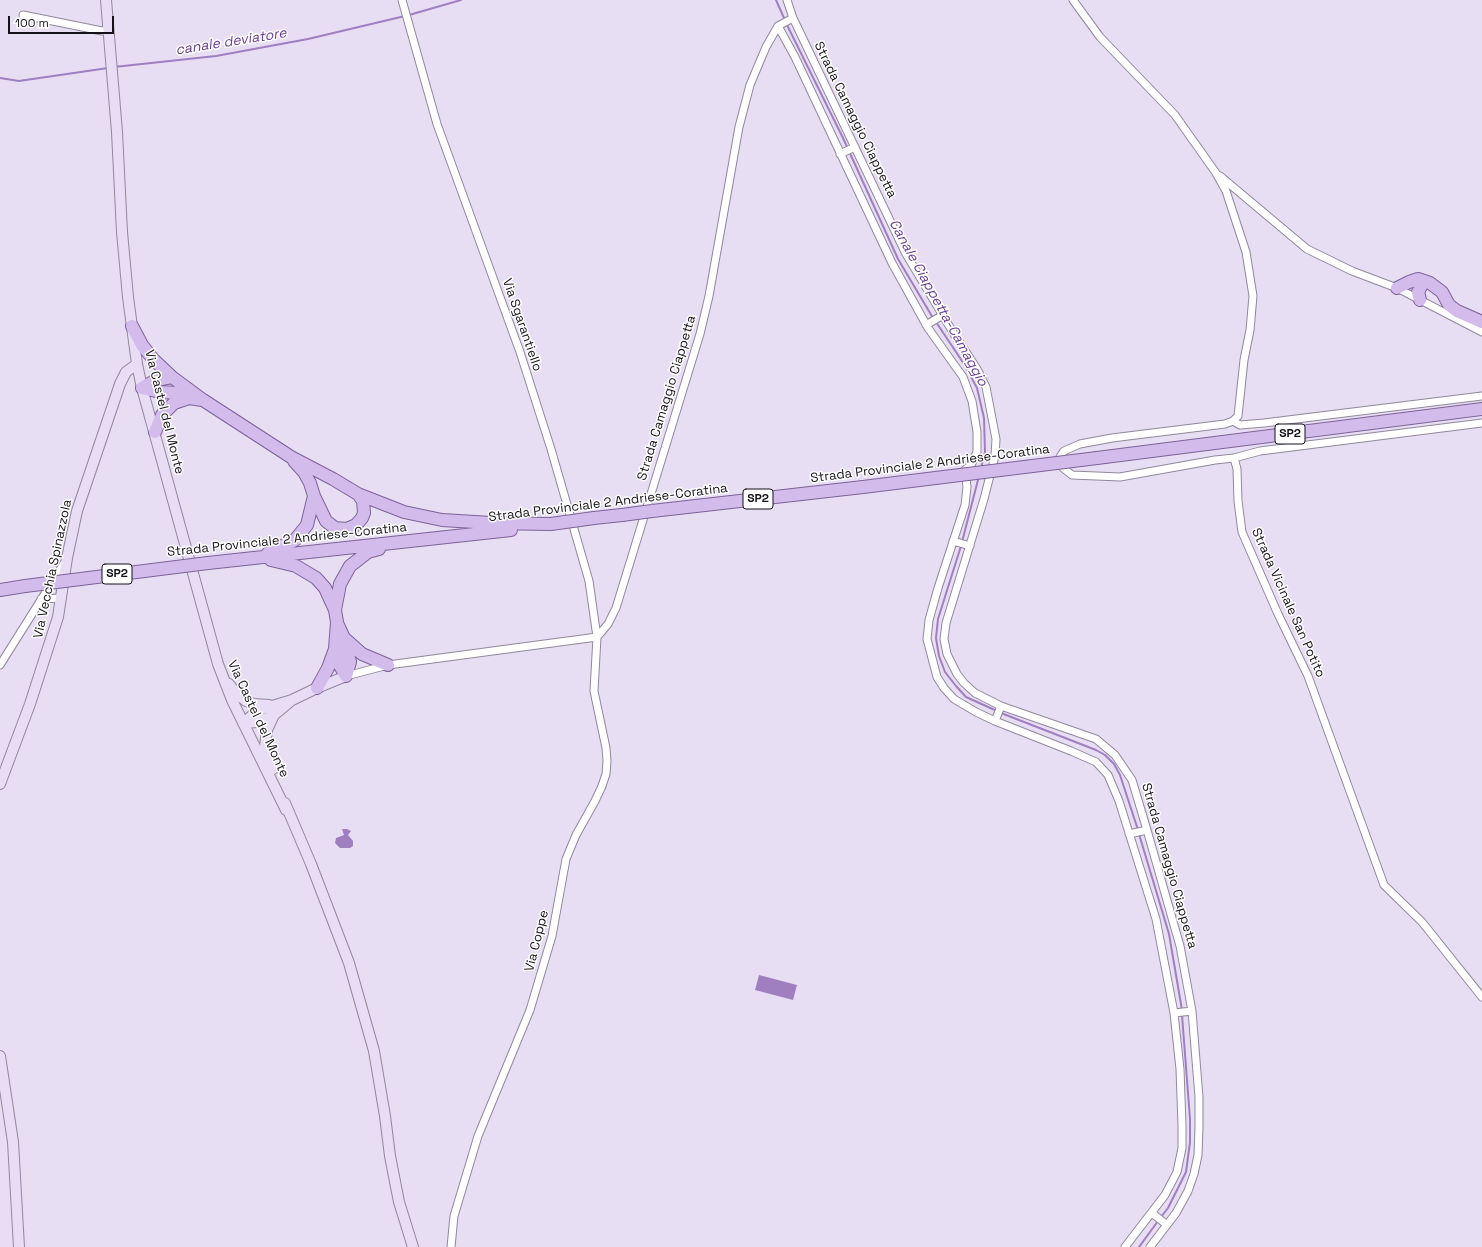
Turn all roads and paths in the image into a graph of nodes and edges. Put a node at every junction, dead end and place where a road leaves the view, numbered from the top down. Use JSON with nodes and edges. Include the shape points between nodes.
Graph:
{"nodes":[{"id":1,"x":106,"y":0,"type":"edge"},
{"id":2,"x":402,"y":0,"type":"edge"},
{"id":3,"x":787,"y":0,"type":"edge"},
{"id":4,"x":1073,"y":0,"type":"edge"},
{"id":5,"x":23,"y":15,"type":"dead end"},
{"id":6,"x":792,"y":18,"type":"junction"},
{"id":7,"x":780,"y":25,"type":"junction"},
{"id":8,"x":109,"y":30,"type":"junction"},
{"id":9,"x":855,"y":147,"type":"junction"},
{"id":10,"x":840,"y":154,"type":"junction"},
{"id":11,"x":1216,"y":173,"type":"junction"},
{"id":12,"x":1424,"y":281,"type":"junction"},
{"id":13,"x":1397,"y":288,"type":"junction"},
{"id":14,"x":1420,"y":300,"type":"junction"},
{"id":15,"x":943,"y":315,"type":"junction"},
{"id":16,"x":1482,"y":322,"type":"edge"},
{"id":17,"x":926,"y":325,"type":"junction"},
{"id":18,"x":132,"y":326,"type":"junction"},
{"id":19,"x":1482,"y":332,"type":"edge"},
{"id":20,"x":137,"y":364,"type":"junction"},
{"id":21,"x":172,"y":377,"type":"junction"},
{"id":22,"x":142,"y":388,"type":"junction"},
{"id":23,"x":1482,"y":396,"type":"edge"},
{"id":24,"x":189,"y":398,"type":"junction"},
{"id":25,"x":203,"y":400,"type":"junction"},
{"id":26,"x":1482,"y":409,"type":"edge"},
{"id":27,"x":1233,"y":421,"type":"junction"},
{"id":28,"x":1482,"y":423,"type":"edge"},
{"id":29,"x":155,"y":432,"type":"junction"},
{"id":30,"x":291,"y":457,"type":"junction"},
{"id":31,"x":1234,"y":458,"type":"junction"},
{"id":32,"x":358,"y":494,"type":"junction"},
{"id":33,"x":314,"y":496,"type":"junction"},
{"id":34,"x":551,"y":524,"type":"junction"},
{"id":35,"x":414,"y":540,"type":"junction"},
{"id":36,"x":953,"y":541,"type":"junction"},
{"id":37,"x":970,"y":546,"type":"junction"},
{"id":38,"x":68,"y":556,"type":"junction"},
{"id":39,"x":258,"y":558,"type":"junction"},
{"id":40,"x":0,"y":590,"type":"edge"},
{"id":41,"x":62,"y":598,"type":"junction"},
{"id":42,"x":40,"y":599,"type":"junction"},
{"id":43,"x":336,"y":616,"type":"junction"},
{"id":44,"x":597,"y":637,"type":"junction"},
{"id":45,"x":344,"y":638,"type":"junction"},
{"id":46,"x":335,"y":649,"type":"junction"},
{"id":47,"x":0,"y":665,"type":"edge"},
{"id":48,"x":388,"y":665,"type":"junction"},
{"id":49,"x":222,"y":676,"type":"junction"},
{"id":50,"x":346,"y":676,"type":"junction"},
{"id":51,"x":317,"y":688,"type":"junction"},
{"id":52,"x":292,"y":700,"type":"junction"},
{"id":53,"x":277,"y":704,"type":"junction"},
{"id":54,"x":1001,"y":706,"type":"junction"},
{"id":55,"x":274,"y":715,"type":"junction"},
{"id":56,"x":995,"y":721,"type":"junction"},
{"id":57,"x":243,"y":723,"type":"junction"},
{"id":58,"x":0,"y":784,"type":"edge"},
{"id":59,"x":286,"y":810,"type":"junction"},
{"id":60,"x":1147,"y":830,"type":"junction"},
{"id":61,"x":1128,"y":834,"type":"junction"},
{"id":62,"x":1482,"y":998,"type":"edge"},
{"id":63,"x":1192,"y":1010,"type":"junction"},
{"id":64,"x":1174,"y":1014,"type":"junction"},
{"id":65,"x":0,"y":1056,"type":"edge"},
{"id":66,"x":1152,"y":1213,"type":"junction"},
{"id":67,"x":1167,"y":1225,"type":"junction"},
{"id":68,"x":18,"y":1247,"type":"edge"},
{"id":69,"x":413,"y":1247,"type":"edge"},
{"id":70,"x":451,"y":1247,"type":"edge"},
{"id":71,"x":1125,"y":1247,"type":"edge"},
{"id":72,"x":1150,"y":1247,"type":"edge"}],
"edges":[{"from":1,"to":8,"type":"main road","name":"Via Castel del Monte"},
{"from":2,"to":44,"type":"street","name":"Via Sgarantiello","via":[[437,124],[520,352],[551,449],[589,581]]},
{"from":3,"to":6,"type":"street","name":"Strada Camaggio Ciappetta"},
{"from":4,"to":11,"type":"street","via":[[1100,37],[1175,115]]},
{"from":5,"to":8,"type":"street","via":[[102,31]]},
{"from":6,"to":7,"type":"street"},
{"from":6,"to":9,"type":"street","name":"Strada Camaggio Ciappetta"},
{"from":7,"to":10,"type":"street"},
{"from":7,"to":44,"type":"street","name":"Strada Camaggio Ciappetta","via":[[757,68],[738,127],[700,334],[616,608],[608,624]]},
{"from":8,"to":18,"type":"main road","name":"Via Castel del Monte","via":[[122,232]]},
{"from":9,"to":10,"type":"street"},
{"from":9,"to":15,"type":"street","name":"Strada Camaggio Ciappetta","via":[[906,254]]},
{"from":10,"to":17,"type":"street","via":[[892,263]]},
{"from":11,"to":13,"type":"street","via":[[1307,249],[1352,271]]},
{"from":11,"to":27,"type":"street","via":[[1226,192],[1246,252],[1253,296],[1238,416]]},
{"from":12,"to":13,"type":"main road","via":[[1414,280]]},
{"from":12,"to":14,"type":"main road","via":[[1418,292]]},
{"from":12,"to":16,"type":"main road","via":[[1442,292],[1449,305],[1457,311]]},
{"from":13,"to":14,"type":"street"},
{"from":14,"to":19,"type":"street"},
{"from":15,"to":17,"type":"street"},
{"from":15,"to":37,"type":"street","name":"Strada Camaggio Ciappetta","via":[[986,387],[996,439],[995,456]]},
{"from":17,"to":36,"type":"street","via":[[962,377],[972,401],[976,432],[977,452],[971,465],[965,470],[965,505]]},
{"from":18,"to":20,"type":"main road","name":"Via Castel del Monte"},
{"from":18,"to":21,"type":"main road","via":[[142,345]]},
{"from":20,"to":22,"type":"main road","name":"Via Castel del Monte"},
{"from":20,"to":38,"type":"main road","name":"Via Vecchia Spinazzola","via":[[126,372],[120,384],[77,511]]},
{"from":21,"to":22,"type":"main road","via":[[156,380]]},
{"from":21,"to":25,"type":"main road"},
{"from":22,"to":24,"type":"main road"},
{"from":22,"to":29,"type":"main road","name":"Via Castel del Monte"},
{"from":23,"to":27,"type":"street","via":[[1264,423],[1240,425]]},
{"from":24,"to":25,"type":"main road"},
{"from":24,"to":29,"type":"main road","via":[[167,408]]},
{"from":25,"to":30,"type":"main road"},
{"from":26,"to":34,"type":"main road","name":"Strada Provinciale 2 Andriese-Coratina","number":"SP2","bridge":true},
{"from":27,"to":31,"type":"street","via":[[1094,441],[1070,448],[1060,457],[1063,468],[1072,475],[1120,477]]},
{"from":28,"to":31,"type":"street","via":[[1260,451]]},
{"from":29,"to":49,"type":"main road","name":"Via Castel del Monte"},
{"from":30,"to":32,"type":"main road"},
{"from":30,"to":33,"type":"main road","via":[[304,472]]},
{"from":31,"to":62,"type":"street","name":"Strada Vicinale San Potito","via":[[1242,532],[1308,676],[1384,885],[1422,922]]},
{"from":32,"to":33,"type":"main road","via":[[364,513],[356,525],[347,529],[335,528],[326,520]]},
{"from":32,"to":34,"type":"main road","via":[[404,512],[442,520]]},
{"from":33,"to":39,"type":"main road","via":[[307,525],[295,540]]},
{"from":34,"to":35,"type":"main road","name":"Strada Provinciale 2 Andriese-Coratina","number":"SP2"},
{"from":35,"to":39,"type":"main road","name":"Strada Provinciale 2 Andriese-Coratina","number":"SP2"},
{"from":35,"to":43,"type":"main road","via":[[368,552],[350,566],[340,584]]},
{"from":36,"to":37,"type":"street"},
{"from":36,"to":56,"type":"street","via":[[929,620],[927,639],[930,656],[937,677],[954,699]]},
{"from":37,"to":54,"type":"street","name":"Strada Camaggio Ciappetta","via":[[946,623],[944,639],[947,654],[964,683],[975,693]]},
{"from":38,"to":41,"type":"main road","name":"Via Vecchia Spinazzola"},
{"from":38,"to":42,"type":"street"},
{"from":39,"to":40,"type":"main road","name":"Strada Provinciale 2 Andriese-Coratina","number":"SP2","bridge":true},
{"from":39,"to":43,"type":"main road","via":[[296,566],[316,578],[325,588]]},
{"from":41,"to":42,"type":"street"},
{"from":41,"to":58,"type":"main road","name":"Via Vecchia Spinazzola","via":[[52,640]]},
{"from":42,"to":47,"type":"street"},
{"from":43,"to":45,"type":"main road"},
{"from":43,"to":46,"type":"main road"},
{"from":44,"to":48,"type":"street"},
{"from":44,"to":70,"type":"street","name":"Via Coppe","via":[[594,691],[606,748],[606,774],[596,801],[576,835],[566,859],[548,951],[530,1010],[478,1136],[454,1216]]},
{"from":45,"to":48,"type":"main road","via":[[362,654]]},
{"from":45,"to":50,"type":"main road","via":[[350,662]]},
{"from":46,"to":50,"type":"main road"},
{"from":46,"to":51,"type":"main road"},
{"from":48,"to":50,"type":"street"},
{"from":49,"to":53,"type":"main road","via":[[246,701],[254,704]]},
{"from":49,"to":57,"type":"main road","name":"Via Castel del Monte"},
{"from":50,"to":51,"type":"main road"},
{"from":51,"to":52,"type":"main road"},
{"from":52,"to":53,"type":"main road"},
{"from":52,"to":55,"type":"main road"},
{"from":53,"to":57,"type":"main road","via":[[262,709]]},
{"from":54,"to":56,"type":"street"},
{"from":54,"to":60,"type":"street","name":"Strada Camaggio Ciappetta","via":[[1096,739],[1115,755],[1132,780]]},
{"from":55,"to":57,"type":"main road","via":[[258,722]]},
{"from":55,"to":59,"type":"main road","via":[[266,730],[265,746]]},
{"from":56,"to":61,"type":"street","via":[[1096,762],[1108,775],[1119,801]]},
{"from":57,"to":59,"type":"main road","name":"Via Castel del Monte"},
{"from":59,"to":69,"type":"main road","via":[[311,864],[349,963],[374,1051],[399,1202]]},
{"from":60,"to":61,"type":"street"},
{"from":60,"to":63,"type":"street","name":"Strada Camaggio Ciappetta","via":[[1180,946]]},
{"from":61,"to":64,"type":"street","via":[[1156,919]]},
{"from":63,"to":64,"type":"street"},
{"from":63,"to":67,"type":"street","name":"Strada Camaggio Ciappetta","via":[[1199,1097],[1198,1155],[1188,1191]]},
{"from":64,"to":66,"type":"street","via":[[1180,1069],[1182,1148],[1177,1172],[1166,1195]]},
{"from":65,"to":68,"type":"main road","via":[[13,1142]]},
{"from":66,"to":67,"type":"street"},
{"from":66,"to":71,"type":"street"},
{"from":67,"to":72,"type":"street","name":"Strada Camaggio Ciappetta"}]}
